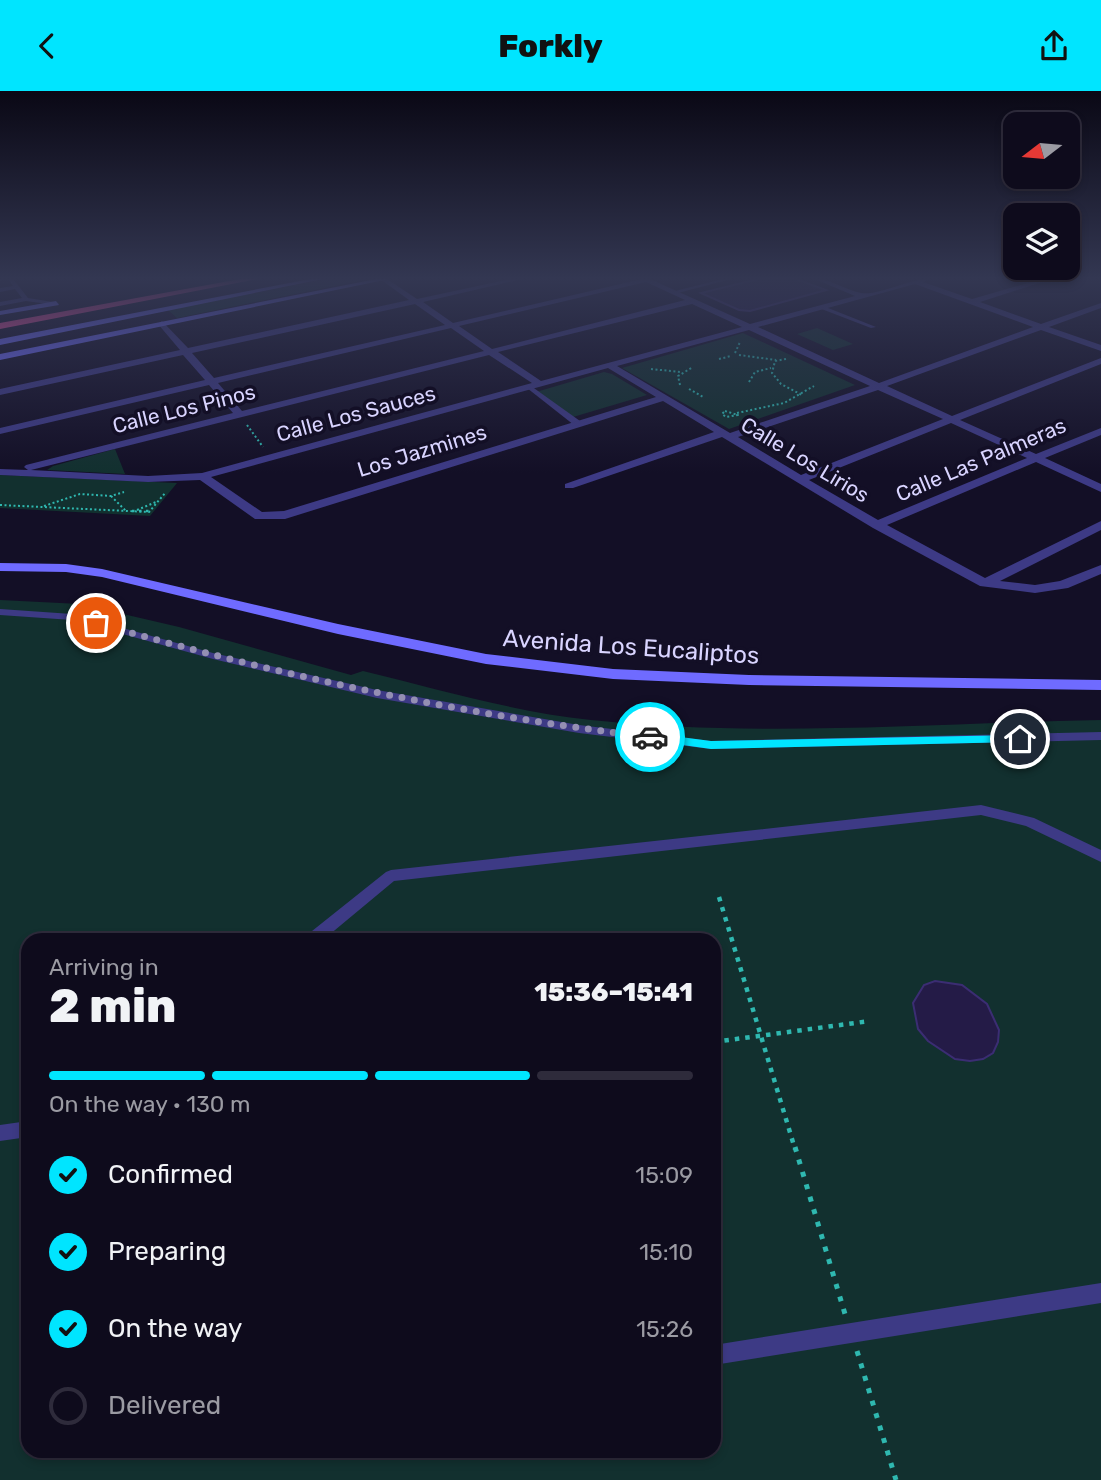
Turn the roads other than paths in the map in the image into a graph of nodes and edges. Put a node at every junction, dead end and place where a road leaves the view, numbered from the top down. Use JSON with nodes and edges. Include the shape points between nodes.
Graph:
{"nodes":[{"id":1,"x":65,"y":344,"type":"edge"},
{"id":2,"x":180,"y":344,"type":"edge"},
{"id":3,"x":219,"y":344,"type":"edge"},
{"id":4,"x":372,"y":344,"type":"edge"},
{"id":5,"x":481,"y":344,"type":"edge"},
{"id":6,"x":525,"y":344,"type":"edge"},
{"id":7,"x":684,"y":344,"type":"edge"},
{"id":8,"x":787,"y":344,"type":"edge"},
{"id":9,"x":992,"y":344,"type":"edge"},
{"id":10,"x":186,"y":351,"type":"junction"},
{"id":11,"x":493,"y":352,"type":"junction"},
{"id":12,"x":0,"y":357,"type":"edge"},
{"id":13,"x":1101,"y":361,"type":"edge"},
{"id":14,"x":609,"y":365,"type":"junction"},
{"id":15,"x":211,"y":381,"type":"junction"},
{"id":16,"x":534,"y":385,"type":"junction"},
{"id":17,"x":879,"y":386,"type":"junction"},
{"id":18,"x":0,"y":392,"type":"edge"},
{"id":19,"x":663,"y":398,"type":"junction"},
{"id":20,"x":240,"y":415,"type":"junction"},
{"id":21,"x":950,"y":419,"type":"junction"},
{"id":22,"x":577,"y":423,"type":"junction"},
{"id":23,"x":0,"y":431,"type":"edge"},
{"id":24,"x":1101,"y":431,"type":"edge"},
{"id":25,"x":725,"y":435,"type":"junction"},
{"id":26,"x":1035,"y":458,"type":"junction"},
{"id":27,"x":5,"y":472,"type":"edge"},
{"id":28,"x":202,"y":476,"type":"junction"},
{"id":29,"x":800,"y":479,"type":"junction"},
{"id":30,"x":569,"y":486,"type":"dead end"},
{"id":31,"x":1101,"y":488,"type":"edge"},
{"id":32,"x":877,"y":525,"type":"junction"},
{"id":33,"x":1101,"y":525,"type":"edge"},
{"id":34,"x":0,"y":567,"type":"edge"},
{"id":35,"x":1101,"y":569,"type":"edge"},
{"id":36,"x":985,"y":583,"type":"junction"},
{"id":37,"x":0,"y":612,"type":"edge"},
{"id":38,"x":1101,"y":685,"type":"edge"},
{"id":39,"x":1101,"y":736,"type":"edge"},
{"id":40,"x":1101,"y":856,"type":"edge"},
{"id":41,"x":321,"y":933,"type":"edge"},
{"id":42,"x":21,"y":1130,"type":"edge"},
{"id":43,"x":0,"y":1133,"type":"edge"},
{"id":44,"x":1101,"y":1293,"type":"edge"},
{"id":45,"x":721,"y":1354,"type":"edge"}],
"edges":[{"from":1,"to":12,"type":"street"},
{"from":2,"to":10,"type":"street"},
{"from":3,"to":10,"type":"street"},
{"from":4,"to":15,"type":"street"},
{"from":5,"to":11,"type":"street"},
{"from":6,"to":11,"type":"street","name":"Calle Los Pinos"},
{"from":7,"to":14,"type":"street","name":"Calle Los Sauces"},
{"from":8,"to":17,"type":"street"},
{"from":9,"to":17,"type":"street"},
{"from":10,"to":15,"type":"street"},
{"from":10,"to":18,"type":"street"},
{"from":11,"to":16,"type":"street"},
{"from":11,"to":20,"type":"street","name":"Calle Los Pinos"},
{"from":13,"to":21,"type":"street"},
{"from":14,"to":16,"type":"street","name":"Calle Los Sauces"},
{"from":14,"to":19,"type":"street","name":"Calle Los Lirios"},
{"from":15,"to":20,"type":"street"},
{"from":15,"to":23,"type":"street"},
{"from":16,"to":22,"type":"lane"},
{"from":16,"to":28,"type":"street","name":"Calle Los Sauces"},
{"from":17,"to":21,"type":"street"},
{"from":17,"to":25,"type":"street"},
{"from":19,"to":22,"type":"street","name":"Los Jazmines"},
{"from":19,"to":25,"type":"street","name":"Calle Los Lirios"},
{"from":20,"to":27,"type":"street","name":"Calle Los Pinos"},
{"from":21,"to":26,"type":"street"},
{"from":21,"to":29,"type":"street"},
{"from":22,"to":28,"type":"street","name":"Los Jazmines","via":[[285,515],[259,516]]},
{"from":24,"to":26,"type":"street","name":"Calle Las Palmeras"},
{"from":25,"to":29,"type":"street","name":"Calle Los Lirios"},
{"from":25,"to":30,"type":"street"},
{"from":26,"to":31,"type":"street"},
{"from":26,"to":32,"type":"street","name":"Calle Las Palmeras"},
{"from":27,"to":28,"type":"street","name":"Calle Los Sauces","via":[[148,479]]},
{"from":29,"to":32,"type":"street","name":"Calle Los Lirios"},
{"from":32,"to":36,"type":"street","name":"Calle Los Lirios"},
{"from":33,"to":36,"type":"street"},
{"from":34,"to":38,"type":"street","name":"Avenida Los Eucaliptos","via":[[102,573],[473,656],[613,674]]},
{"from":35,"to":36,"type":"street","via":[[1063,585],[1035,589]]},
{"from":37,"to":39,"type":"lane","via":[[72,617],[377,694],[579,729],[711,745]]},
{"from":40,"to":41,"type":"lane","via":[[1030,822],[981,810],[391,876]]},
{"from":42,"to":43,"type":"lane"},
{"from":44,"to":45,"type":"lane"}]}
